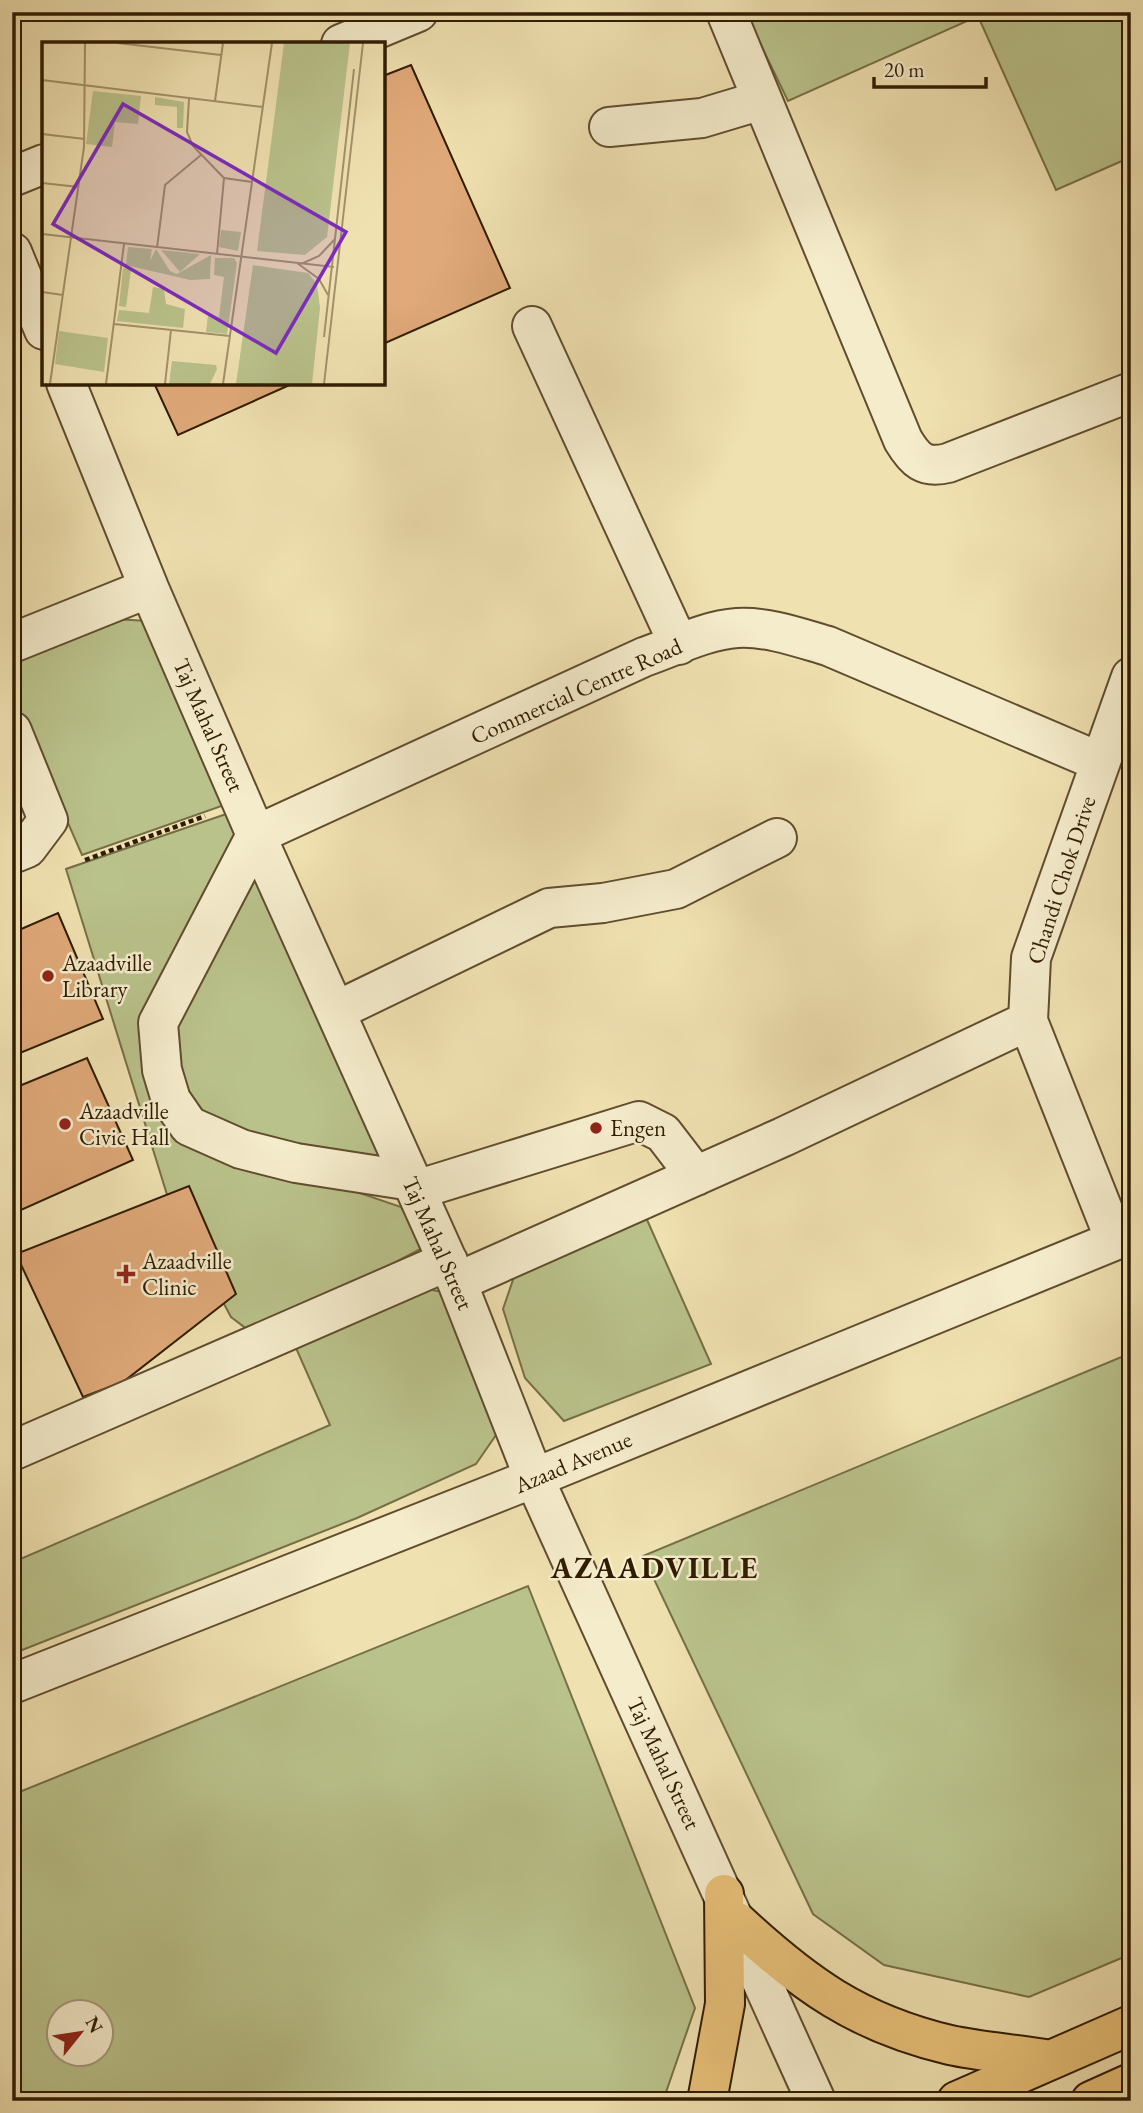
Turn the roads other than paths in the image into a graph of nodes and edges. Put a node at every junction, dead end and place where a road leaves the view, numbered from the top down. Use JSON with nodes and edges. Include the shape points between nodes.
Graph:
{"nodes":[{"id":1,"x":418,"y":12,"type":"edge"},
{"id":2,"x":726,"y":12,"type":"edge"},
{"id":3,"x":357,"y":29,"type":"edge"},
{"id":4,"x":762,"y":100,"type":"junction"},
{"id":5,"x":609,"y":127,"type":"dead end"},
{"id":6,"x":42,"y":165,"type":"edge"},
{"id":7,"x":12,"y":177,"type":"edge"},
{"id":8,"x":12,"y":252,"type":"edge"},
{"id":9,"x":42,"y":325,"type":"edge"},
{"id":10,"x":532,"y":327,"type":"dead end"},
{"id":11,"x":67,"y":385,"type":"edge"},
{"id":12,"x":1131,"y":392,"type":"edge"},
{"id":13,"x":149,"y":588,"type":"junction"},
{"id":14,"x":12,"y":643,"type":"edge"},
{"id":15,"x":679,"y":645,"type":"junction"},
{"id":16,"x":1131,"y":677,"type":"edge"},
{"id":17,"x":12,"y":731,"type":"edge"},
{"id":18,"x":1100,"y":762,"type":"junction"},
{"id":19,"x":249,"y":819,"type":"junction"},
{"id":20,"x":777,"y":838,"type":"dead end"},
{"id":21,"x":12,"y":854,"type":"edge"},
{"id":22,"x":336,"y":1011,"type":"junction"},
{"id":23,"x":1028,"y":1021,"type":"junction"},
{"id":24,"x":696,"y":1176,"type":"junction"},
{"id":25,"x":414,"y":1186,"type":"junction"},
{"id":26,"x":1123,"y":1237,"type":"edge"},
{"id":27,"x":452,"y":1272,"type":"junction"},
{"id":28,"x":12,"y":1451,"type":"edge"},
{"id":29,"x":534,"y":1478,"type":"junction"},
{"id":30,"x":12,"y":1684,"type":"edge"},
{"id":31,"x":730,"y":1907,"type":"junction"},
{"id":32,"x":1131,"y":2025,"type":"edge"},
{"id":33,"x":1050,"y":2060,"type":"junction"},
{"id":34,"x":1131,"y":2083,"type":"edge"},
{"id":35,"x":708,"y":2101,"type":"edge"},
{"id":36,"x":816,"y":2101,"type":"edge"},
{"id":37,"x":957,"y":2101,"type":"edge"},
{"id":38,"x":1091,"y":2101,"type":"edge"}],
"edges":[{"from":1,"to":3,"type":"street"},
{"from":2,"to":4,"type":"street"},
{"from":4,"to":5,"type":"street","via":[[702,118]]},
{"from":4,"to":12,"type":"street","via":[[913,457],[933,467],[948,463]]},
{"from":6,"to":7,"type":"street"},
{"from":8,"to":9,"type":"street"},
{"from":10,"to":15,"type":"street"},
{"from":11,"to":13,"type":"street","name":"Taj Mahal Street"},
{"from":13,"to":14,"type":"street"},
{"from":13,"to":19,"type":"street","name":"Taj Mahal Street"},
{"from":15,"to":18,"type":"street","name":"Commercial Centre Road","via":[[737,628],[828,646]]},
{"from":15,"to":19,"type":"street","name":"Commercial Centre Road"},
{"from":16,"to":18,"type":"street","name":"Chandi Chok Drive"},
{"from":17,"to":21,"type":"street","via":[[48,820],[27,848]]},
{"from":18,"to":23,"type":"street","name":"Chandi Chok Drive","via":[[1031,958]]},
{"from":19,"to":22,"type":"street","name":"Taj Mahal Street"},
{"from":19,"to":25,"type":"street","via":[[158,1023],[162,1070],[171,1100],[189,1126],[241,1149]]},
{"from":20,"to":22,"type":"street","via":[[676,889],[549,908]]},
{"from":22,"to":25,"type":"street","name":"Taj Mahal Street"},
{"from":23,"to":24,"type":"street"},
{"from":23,"to":26,"type":"street","name":"Chandi Chok Drive"},
{"from":24,"to":25,"type":"street","via":[[663,1133],[639,1121]]},
{"from":24,"to":27,"type":"street"},
{"from":25,"to":27,"type":"street","name":"Taj Mahal Street"},
{"from":26,"to":29,"type":"street","name":"Azaad Avenue"},
{"from":27,"to":28,"type":"street"},
{"from":27,"to":29,"type":"street","name":"Taj Mahal Street"},
{"from":29,"to":30,"type":"street","name":"Azaad Avenue"},
{"from":29,"to":31,"type":"street","name":"Taj Mahal Street"},
{"from":31,"to":33,"type":"main road","via":[[810,1985],[868,2019],[951,2045]]},
{"from":31,"to":35,"type":"main road","via":[[725,2004]]},
{"from":31,"to":36,"type":"street","name":"Taj Mahal Street"},
{"from":32,"to":33,"type":"main road"},
{"from":33,"to":37,"type":"main road"},
{"from":34,"to":38,"type":"main road"}]}
